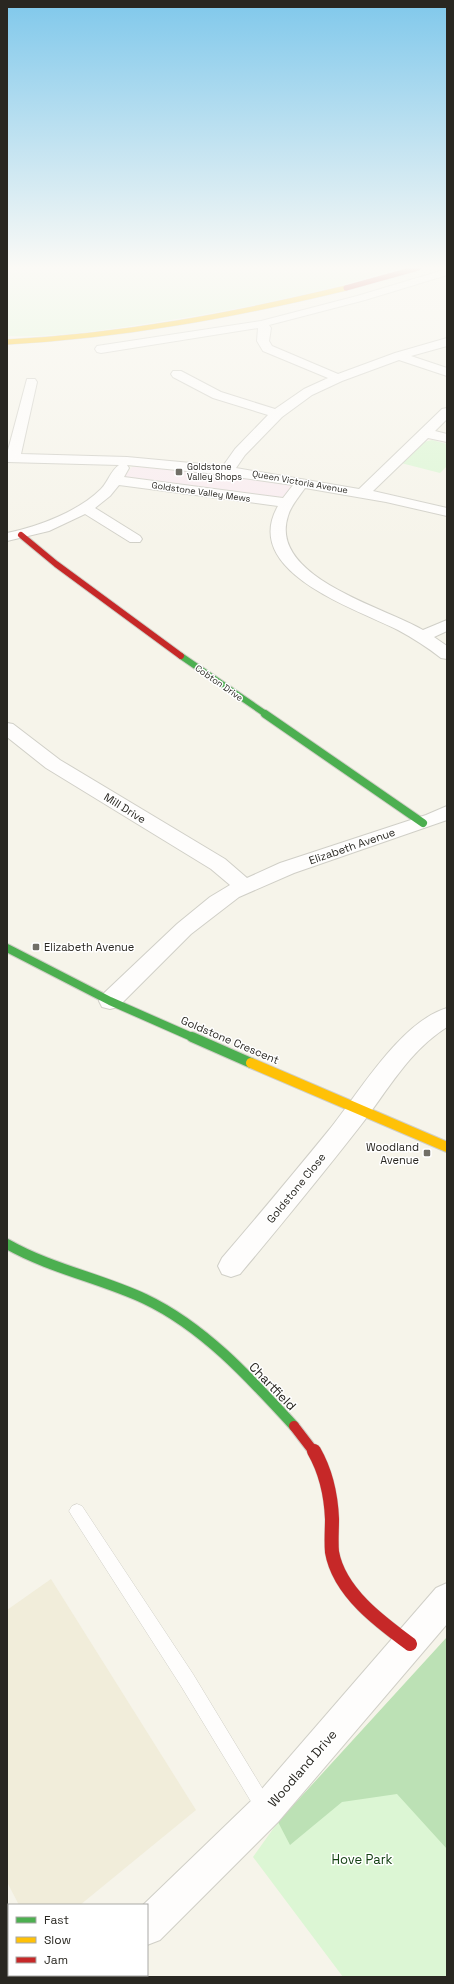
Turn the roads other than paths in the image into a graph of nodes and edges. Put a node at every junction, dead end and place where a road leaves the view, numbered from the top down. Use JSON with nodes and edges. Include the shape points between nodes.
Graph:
{"nodes":[{"id":1,"x":297,"y":361,"type":"edge"},
{"id":2,"x":386,"y":361,"type":"edge"},
{"id":3,"x":413,"y":361,"type":"edge"},
{"id":4,"x":447,"y":372,"type":"edge"},
{"id":5,"x":177,"y":374,"type":"dead end"},
{"id":6,"x":338,"y":378,"type":"junction"},
{"id":7,"x":31,"y":382,"type":"dead end"},
{"id":8,"x":447,"y":412,"type":"edge"},
{"id":9,"x":276,"y":414,"type":"junction"},
{"id":10,"x":425,"y":433,"type":"junction"},
{"id":11,"x":447,"y":438,"type":"edge"},
{"id":12,"x":10,"y":458,"type":"edge"},
{"id":13,"x":125,"y":462,"type":"junction"},
{"id":14,"x":227,"y":471,"type":"junction"},
{"id":15,"x":116,"y":480,"type":"junction"},
{"id":16,"x":302,"y":482,"type":"junction"},
{"id":17,"x":362,"y":493,"type":"junction"},
{"id":18,"x":287,"y":503,"type":"junction"},
{"id":19,"x":83,"y":508,"type":"junction"},
{"id":20,"x":447,"y":512,"type":"edge"},
{"id":21,"x":14,"y":536,"type":"edge"},
{"id":22,"x":136,"y":539,"type":"dead end"},
{"id":23,"x":447,"y":625,"type":"edge"},
{"id":24,"x":421,"y":637,"type":"junction"},
{"id":25,"x":447,"y":654,"type":"edge"},
{"id":26,"x":7,"y":728,"type":"edge"},
{"id":27,"x":447,"y":812,"type":"edge"},
{"id":28,"x":423,"y":822,"type":"junction"},
{"id":29,"x":244,"y":886,"type":"junction"},
{"id":30,"x":7,"y":948,"type":"edge"},
{"id":31,"x":110,"y":1001,"type":"junction"},
{"id":32,"x":447,"y":1016,"type":"edge"},
{"id":33,"x":360,"y":1109,"type":"junction"},
{"id":34,"x":447,"y":1147,"type":"edge"},
{"id":35,"x":7,"y":1244,"type":"edge"},
{"id":36,"x":231,"y":1266,"type":"dead end"},
{"id":37,"x":77,"y":1511,"type":"dead end"},
{"id":38,"x":447,"y":1599,"type":"edge"},
{"id":39,"x":410,"y":1644,"type":"junction"},
{"id":40,"x":266,"y":1810,"type":"junction"},
{"id":41,"x":148,"y":1926,"type":"edge"}],
"edges":[{"from":1,"to":6,"type":"street"},
{"from":2,"to":6,"type":"street"},
{"from":3,"to":4,"type":"street"},
{"from":5,"to":9,"type":"street","via":[[217,395]]},
{"from":6,"to":9,"type":"street","via":[[308,392]]},
{"from":7,"to":12,"type":"street"},
{"from":8,"to":10,"type":"street"},
{"from":9,"to":14,"type":"street","via":[[240,452]]},
{"from":10,"to":11,"type":"street"},
{"from":10,"to":17,"type":"street"},
{"from":12,"to":13,"type":"street","name":"Queen Victoria Avenue"},
{"from":13,"to":14,"type":"street","name":"Queen Victoria Avenue"},
{"from":13,"to":15,"type":"street"},
{"from":14,"to":16,"type":"street","name":"Queen Victoria Avenue"},
{"from":15,"to":18,"type":"street","name":"Goldstone Valley Mews"},
{"from":15,"to":19,"type":"street","via":[[103,495]]},
{"from":16,"to":17,"type":"street","name":"Queen Victoria Avenue"},
{"from":16,"to":18,"type":"street"},
{"from":17,"to":20,"type":"street","name":"Queen Victoria Avenue"},
{"from":18,"to":24,"type":"street","via":[[278,522],[279,536],[284,552],[300,571],[352,603],[404,626]]},
{"from":19,"to":21,"type":"street","via":[[67,517]]},
{"from":19,"to":22,"type":"street"},
{"from":21,"to":28,"type":"street","name":"Cobton Drive","via":[[201,671]]},
{"from":23,"to":24,"type":"street"},
{"from":24,"to":25,"type":"street"},
{"from":26,"to":29,"type":"street","name":"Mill Drive","via":[[53,764],[218,864]]},
{"from":27,"to":28,"type":"street","name":"Elizabeth Avenue"},
{"from":28,"to":29,"type":"street","name":"Elizabeth Avenue","via":[[287,868]]},
{"from":29,"to":31,"type":"street","name":"Elizabeth Avenue","via":[[217,902],[184,929]]},
{"from":30,"to":31,"type":"street","name":"Goldstone Crescent"},
{"from":31,"to":33,"type":"street","name":"Goldstone Crescent"},
{"from":32,"to":33,"type":"street","via":[[422,1032],[405,1048]]},
{"from":33,"to":34,"type":"street","name":"Goldstone Crescent"},
{"from":33,"to":36,"type":"street","name":"Goldstone Close"},
{"from":35,"to":39,"type":"street","name":"Chartfield","via":[[32,1258],[126,1290],[164,1308],[192,1327],[246,1377],[316,1451],[331,1495],[332,1546],[334,1560],[342,1576],[357,1595]]},
{"from":37,"to":40,"type":"lane","via":[[187,1680]]},
{"from":38,"to":39,"type":"street","name":"Woodland Drive"},
{"from":39,"to":40,"type":"street","name":"Woodland Drive"},
{"from":40,"to":41,"type":"street","name":"Woodland Drive"}]}
